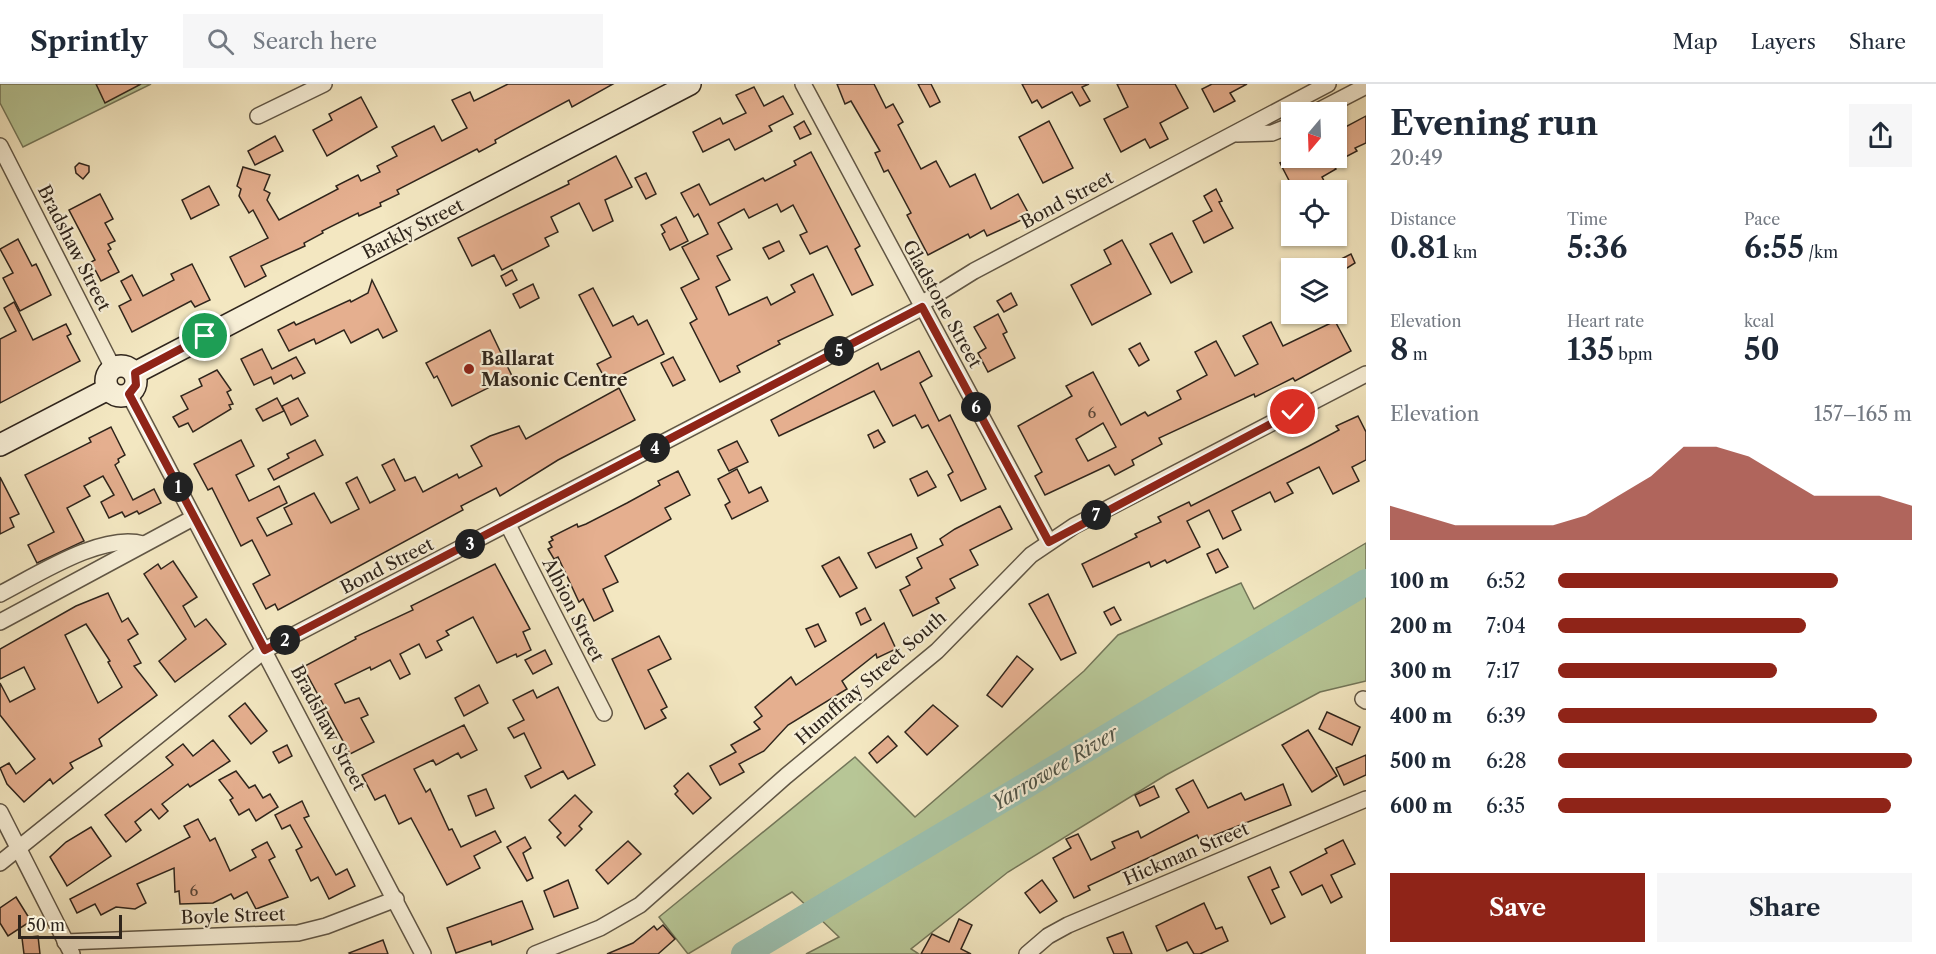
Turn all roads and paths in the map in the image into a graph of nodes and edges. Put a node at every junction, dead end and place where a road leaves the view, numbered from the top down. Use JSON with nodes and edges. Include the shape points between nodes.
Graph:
{"nodes":[{"id":1,"x":324,"y":84,"type":"edge"},
{"id":2,"x":690,"y":84,"type":"edge"},
{"id":3,"x":803,"y":84,"type":"edge"},
{"id":4,"x":1328,"y":84,"type":"edge"},
{"id":5,"x":1366,"y":86,"type":"edge"},
{"id":6,"x":1335,"y":102,"type":"edge"},
{"id":7,"x":258,"y":116,"type":"dead end"},
{"id":8,"x":1281,"y":129,"type":"edge"},
{"id":9,"x":1234,"y":135,"type":"junction"},
{"id":10,"x":2,"y":154,"type":"edge"},
{"id":11,"x":922,"y":305,"type":"junction"},
{"id":12,"x":113,"y":368,"type":"junction"},
{"id":13,"x":135,"y":373,"type":"junction"},
{"id":14,"x":1366,"y":374,"type":"edge"},
{"id":15,"x":108,"y":389,"type":"junction"},
{"id":16,"x":129,"y":394,"type":"junction"},
{"id":17,"x":0,"y":445,"type":"edge"},
{"id":18,"x":193,"y":518,"type":"junction"},
{"id":19,"x":508,"y":525,"type":"junction"},
{"id":20,"x":1049,"y":542,"type":"junction"},
{"id":21,"x":143,"y":544,"type":"junction"},
{"id":22,"x":0,"y":594,"type":"edge"},
{"id":23,"x":0,"y":622,"type":"edge"},
{"id":24,"x":265,"y":650,"type":"junction"},
{"id":25,"x":604,"y":712,"type":"dead end"},
{"id":26,"x":1366,"y":799,"type":"edge"},
{"id":27,"x":0,"y":812,"type":"edge"},
{"id":28,"x":19,"y":848,"type":"junction"},
{"id":29,"x":0,"y":863,"type":"edge"},
{"id":30,"x":396,"y":899,"type":"junction"},
{"id":31,"x":69,"y":948,"type":"edge"},
{"id":32,"x":423,"y":954,"type":"edge"},
{"id":33,"x":535,"y":954,"type":"edge"},
{"id":34,"x":1027,"y":954,"type":"edge"}],
"edges":[{"from":1,"to":7,"type":"street"},
{"from":2,"to":13,"type":"main road","name":"Barkly Street"},
{"from":3,"to":11,"type":"street","name":"Gladstone Street"},
{"from":4,"to":9,"type":"street","name":"Bond Street"},
{"from":5,"to":6,"type":"street"},
{"from":8,"to":9,"type":"street","name":"Bond Street"},
{"from":9,"to":11,"type":"street","name":"Bond Street","via":[[975,271]]},
{"from":10,"to":12,"type":"street","name":"Bradshaw Street"},
{"from":11,"to":19,"type":"street","name":"Bond Street"},
{"from":11,"to":20,"type":"street","name":"Gladstone Street"},
{"from":12,"to":13,"type":"main road","via":[[125,366]]},
{"from":12,"to":15,"type":"main road","via":[[106,377]]},
{"from":13,"to":16,"type":"main road","via":[[136,385]]},
{"from":14,"to":20,"type":"street","name":"Humffray Street South"},
{"from":15,"to":16,"type":"main road","via":[[118,396]]},
{"from":15,"to":17,"type":"main road"},
{"from":16,"to":18,"type":"street","name":"Bradshaw Street"},
{"from":18,"to":21,"type":"street"},
{"from":18,"to":24,"type":"street","name":"Bradshaw Street"},
{"from":19,"to":24,"type":"street","name":"Bond Street"},
{"from":19,"to":25,"type":"street","name":"Albion Street"},
{"from":20,"to":33,"type":"street","name":"Humffray Street South","via":[[1007,576],[937,651],[640,905],[608,924]]},
{"from":21,"to":22,"type":"street","via":[[124,541],[103,546]]},
{"from":21,"to":23,"type":"street"},
{"from":24,"to":28,"type":"street","name":"Bond Street"},
{"from":24,"to":30,"type":"street","name":"Bradshaw Street"},
{"from":26,"to":34,"type":"street","name":"Hickman Street","via":[[1068,925]]},
{"from":27,"to":28,"type":"street"},
{"from":28,"to":29,"type":"street","name":"Bond Street"},
{"from":28,"to":31,"type":"street"},
{"from":30,"to":31,"type":"street","name":"Boyle Street","via":[[298,933]]},
{"from":30,"to":32,"type":"street","name":"Bradshaw Street"}]}
